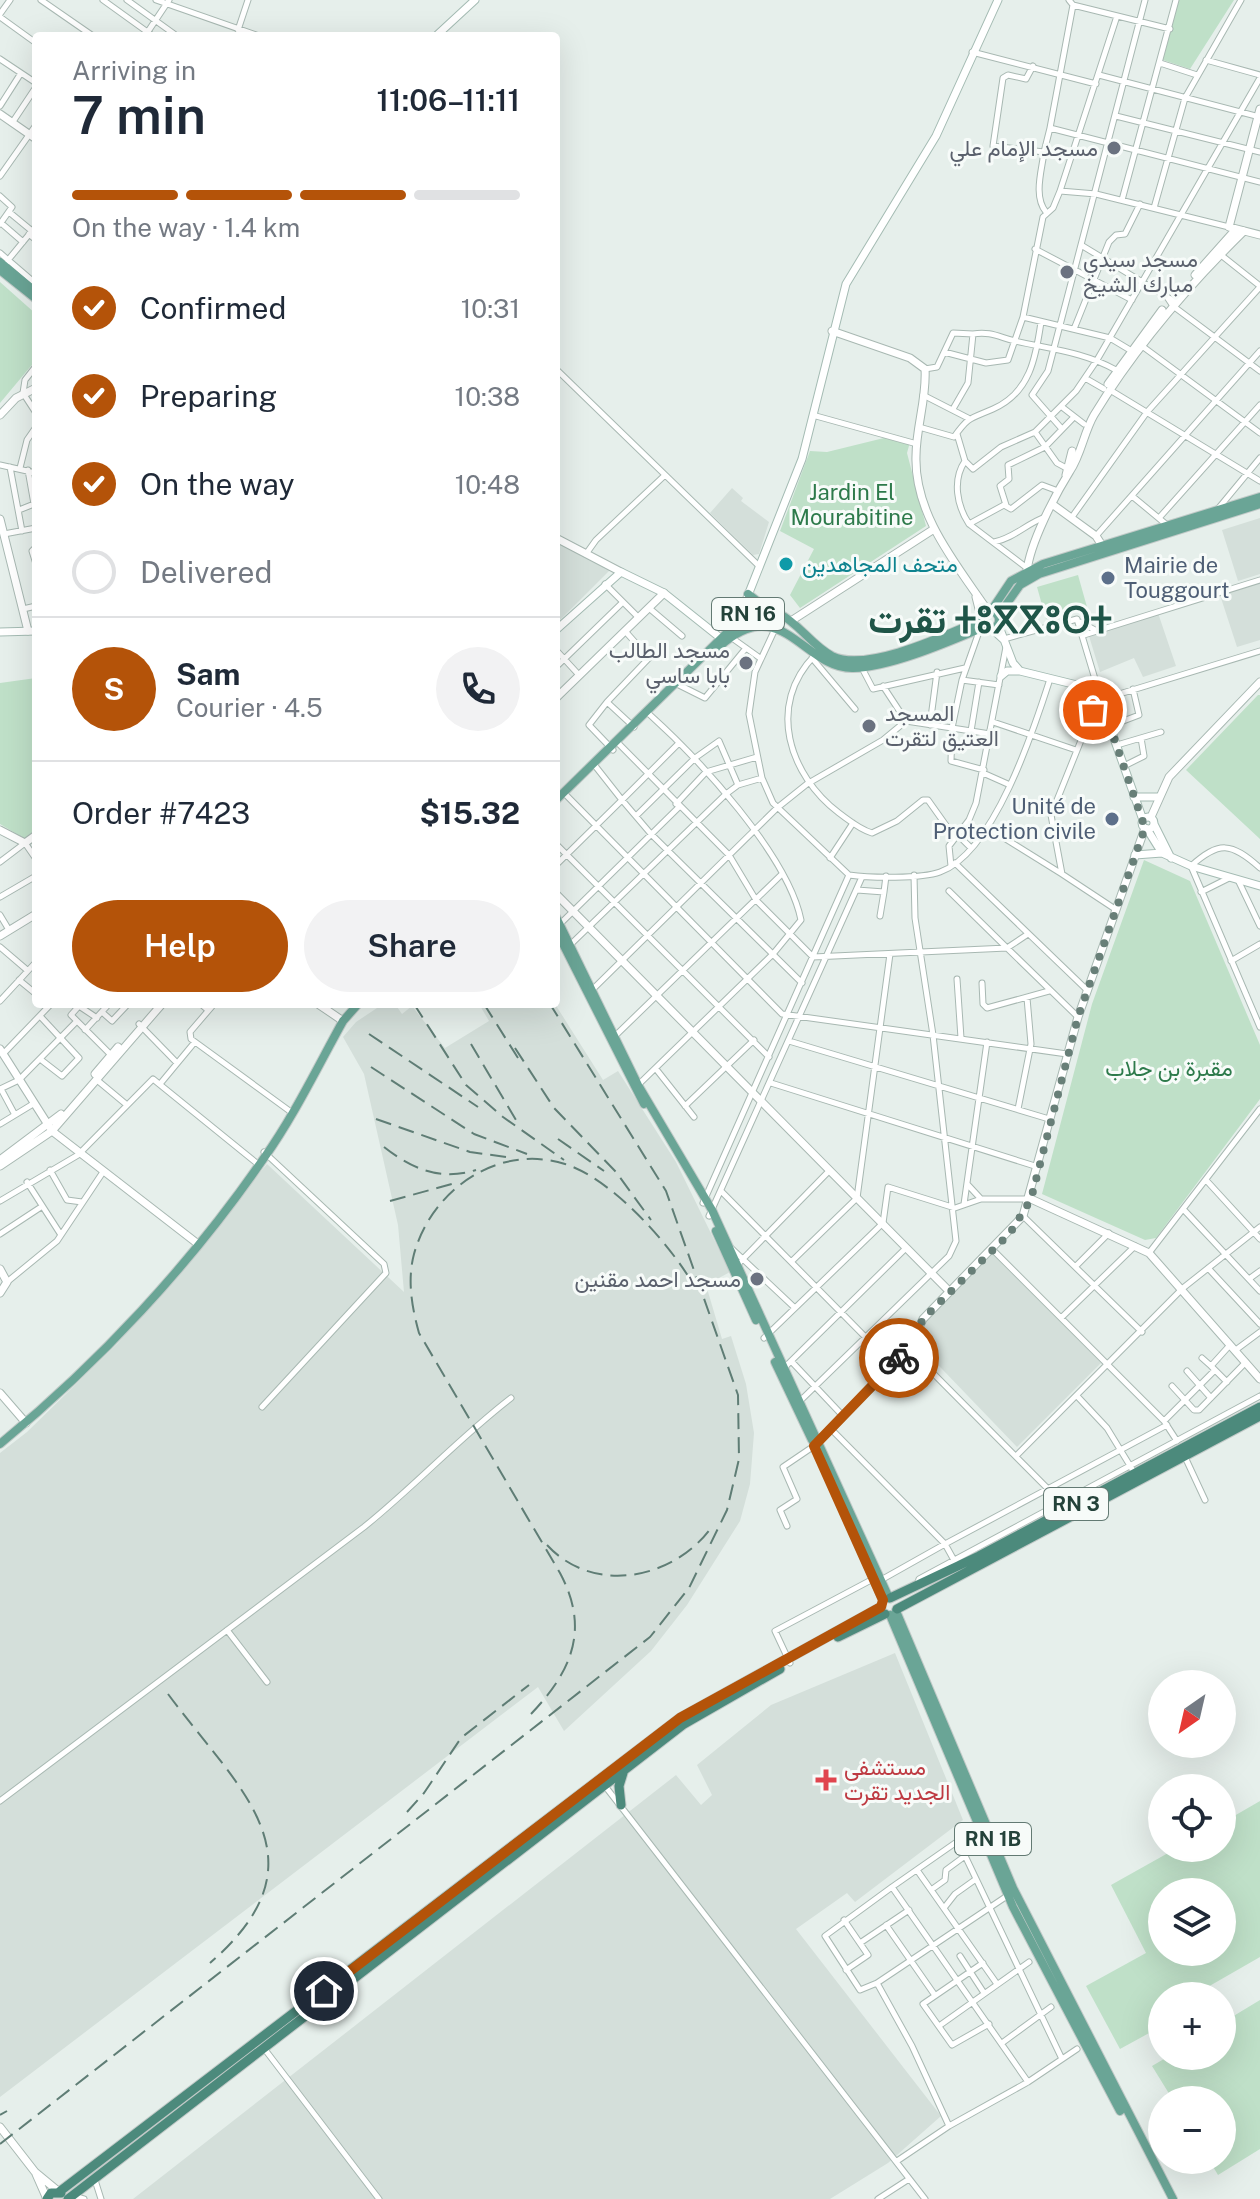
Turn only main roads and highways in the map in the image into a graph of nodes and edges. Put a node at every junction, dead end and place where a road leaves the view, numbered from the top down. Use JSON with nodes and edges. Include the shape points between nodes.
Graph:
{"nodes":[{"id":1,"x":3,"y":264,"type":"edge"},
{"id":2,"x":32,"y":286,"type":"edge"},
{"id":3,"x":1260,"y":497,"type":"edge"},
{"id":4,"x":1260,"y":504,"type":"edge"},
{"id":5,"x":1104,"y":548,"type":"junction"},
{"id":6,"x":748,"y":594,"type":"road end"},
{"id":7,"x":771,"y":611,"type":"junction"},
{"id":8,"x":988,"y":621,"type":"junction"},
{"id":9,"x":726,"y":639,"type":"junction"},
{"id":10,"x":633,"y":726,"type":"junction"},
{"id":11,"x":614,"y":747,"type":"junction"},
{"id":12,"x":560,"y":788,"type":"edge"},
{"id":13,"x":565,"y":794,"type":"junction"},
{"id":14,"x":560,"y":797,"type":"edge"},
{"id":15,"x":560,"y":801,"type":"edge"},
{"id":16,"x":560,"y":929,"type":"edge"},
{"id":17,"x":560,"y":930,"type":"edge"},
{"id":18,"x":352,"y":1008,"type":"edge"},
{"id":19,"x":705,"y":1201,"type":"junction"},
{"id":20,"x":711,"y":1213,"type":"junction"},
{"id":21,"x":766,"y":1336,"type":"junction"},
{"id":22,"x":1260,"y":1407,"type":"edge"},
{"id":23,"x":1260,"y":1416,"type":"edge"},
{"id":24,"x":0,"y":1442,"type":"edge"},
{"id":25,"x":816,"y":1444,"type":"junction"},
{"id":26,"x":1181,"y":1449,"type":"junction"},
{"id":27,"x":889,"y":1607,"type":"junction"},
{"id":28,"x":789,"y":1660,"type":"junction"},
{"id":29,"x":624,"y":1771,"type":"junction"},
{"id":30,"x":602,"y":1783,"type":"junction"},
{"id":31,"x":621,"y":1805,"type":"road end"},
{"id":32,"x":503,"y":1858,"type":"junction"},
{"id":33,"x":1097,"y":2064,"type":"junction"},
{"id":34,"x":64,"y":2195,"type":"edge"},
{"id":35,"x":47,"y":2199,"type":"edge"},
{"id":36,"x":1170,"y":2199,"type":"edge"}],
"edges":[{"from":1,"to":2,"type":"main road"},
{"from":3,"to":5,"type":"main road"},
{"from":4,"to":5,"type":"main road"},
{"from":5,"to":8,"type":"main road","via":[[1025,581]]},
{"from":5,"to":8,"type":"main road","via":[[1027,569],[1011,581]]},
{"from":6,"to":7,"type":"main road"},
{"from":7,"to":8,"type":"main road","number":"RN 16","via":[[791,621],[823,651],[853,661]]},
{"from":7,"to":9,"type":"main road","number":"RN 16","via":[[739,618]]},
{"from":8,"to":9,"type":"main road","number":"RN 16","via":[[861,667],[842,667],[815,656],[776,628]]},
{"from":9,"to":10,"type":"main road","number":"RN 16"},
{"from":9,"to":10,"type":"main road","number":"RN 16"},
{"from":10,"to":11,"type":"main road","number":"RN 16"},
{"from":11,"to":13,"type":"main road","number":"RN 16"},
{"from":11,"to":13,"type":"main road","number":"RN 16"},
{"from":12,"to":13,"type":"main road"},
{"from":13,"to":14,"type":"main road"},
{"from":13,"to":15,"type":"main road"},
{"from":16,"to":19,"type":"main road","via":[[638,1085]]},
{"from":17,"to":19,"type":"main road","via":[[631,1084]]},
{"from":18,"to":24,"type":"main road","via":[[258,1165],[197,1243],[117,1337]]},
{"from":19,"to":20,"type":"main road"},
{"from":20,"to":21,"type":"main road"},
{"from":20,"to":21,"type":"main road"},
{"from":21,"to":25,"type":"main road"},
{"from":21,"to":25,"type":"main road","via":[[788,1365]]},
{"from":22,"to":26,"type":"highway","number":"RN 3"},
{"from":23,"to":26,"type":"highway","number":"RN 3"},
{"from":25,"to":27,"type":"main road"},
{"from":26,"to":27,"type":"highway","number":"RN 3"},
{"from":26,"to":27,"type":"highway","number":"RN 3","via":[[956,1563]]},
{"from":27,"to":28,"type":"highway","number":"RN 3"},
{"from":27,"to":33,"type":"main road","number":"RN 1B"},
{"from":27,"to":33,"type":"main road","number":"RN 1B","via":[[1007,1896]]},
{"from":28,"to":29,"type":"highway","number":"RN 3","via":[[702,1712]]},
{"from":28,"to":30,"type":"highway","number":"RN 3","via":[[696,1707]]},
{"from":29,"to":30,"type":"highway","number":"RN 3"},
{"from":29,"to":31,"type":"highway"},
{"from":30,"to":32,"type":"highway","number":"RN 3"},
{"from":32,"to":34,"type":"highway","number":"RN 3"},
{"from":32,"to":34,"type":"highway","number":"RN 3"},
{"from":33,"to":36,"type":"main road","number":"RN 1B"},
{"from":34,"to":35,"type":"highway","via":[[51,2193]]}]}
